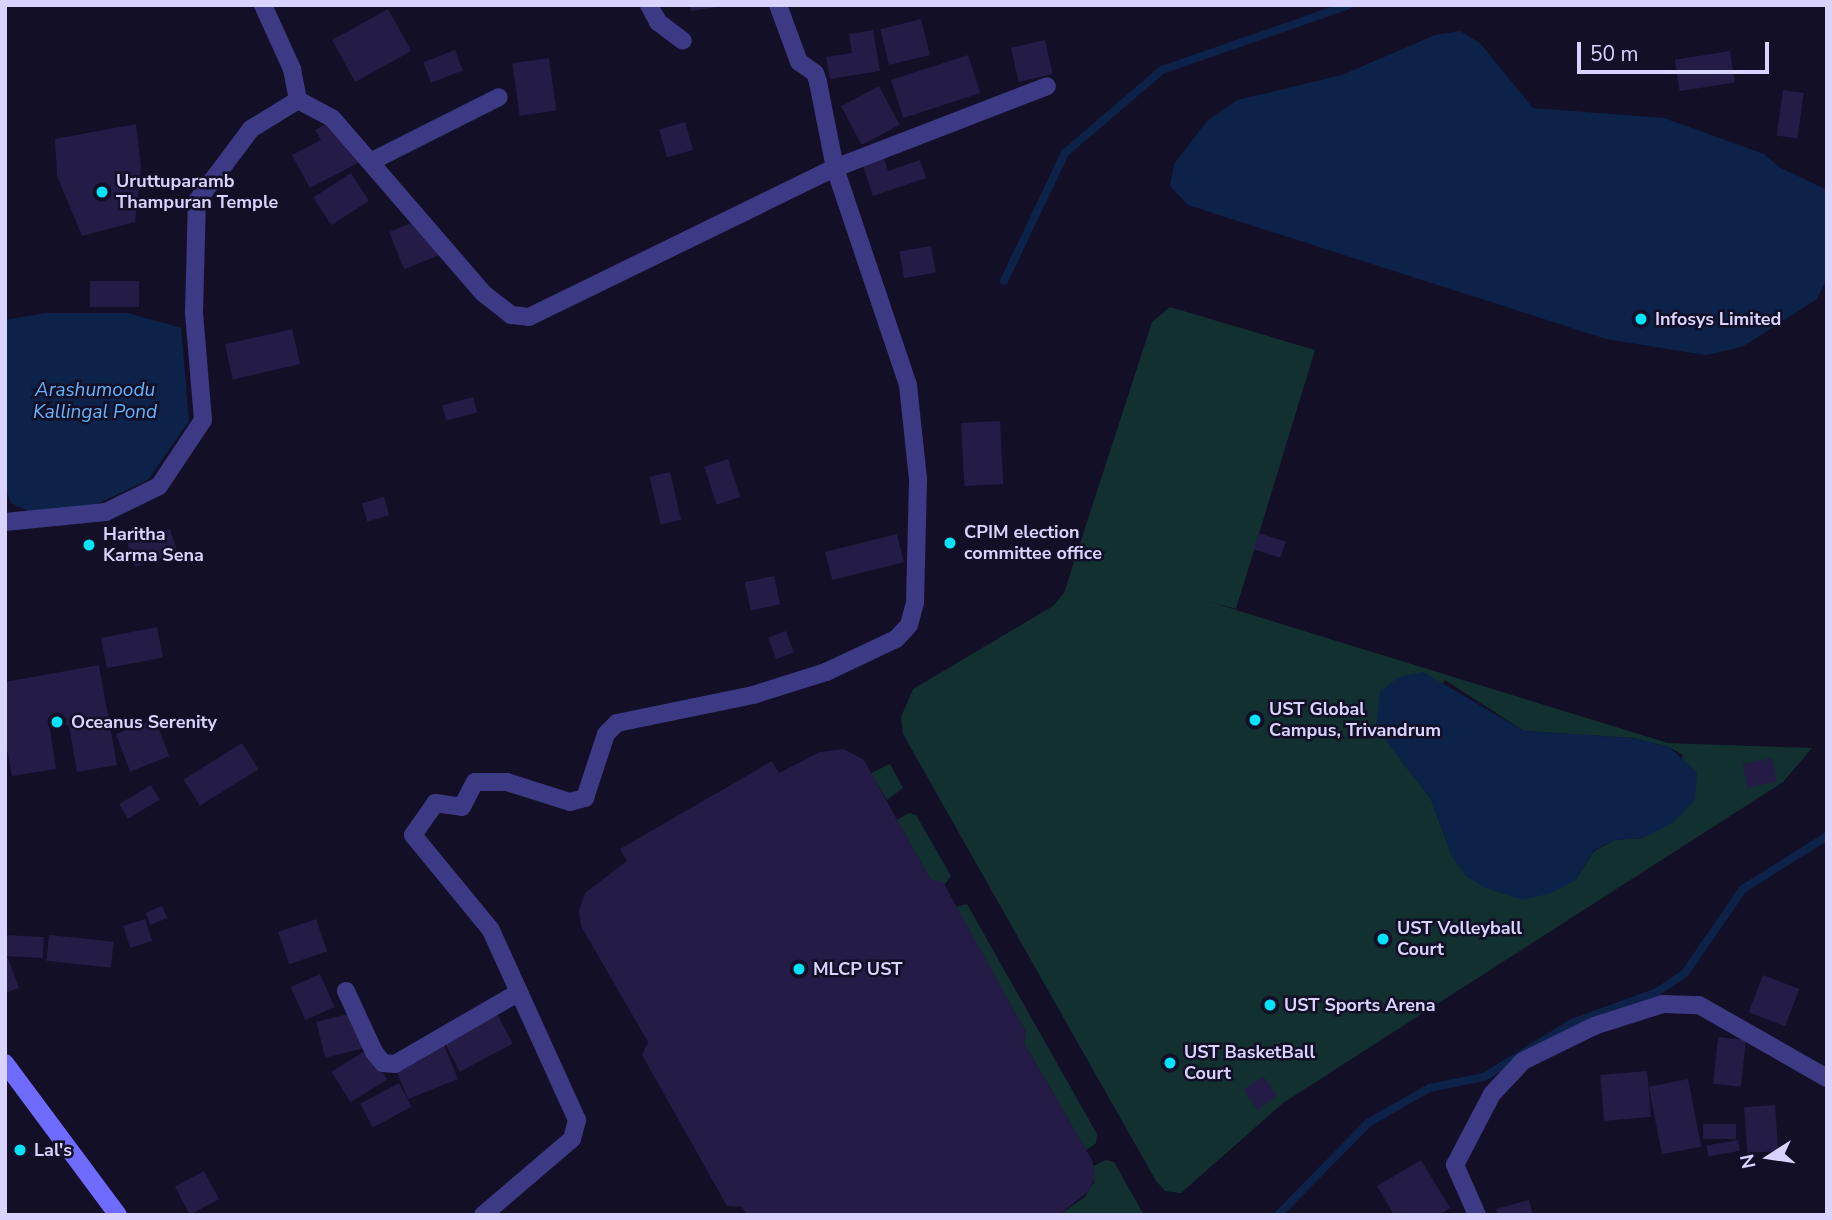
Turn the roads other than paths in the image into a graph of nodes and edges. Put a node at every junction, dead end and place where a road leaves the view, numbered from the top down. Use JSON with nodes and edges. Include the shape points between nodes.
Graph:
{"nodes":[{"id":1,"x":263,"y":5,"type":"edge"},
{"id":2,"x":649,"y":5,"type":"edge"},
{"id":3,"x":778,"y":5,"type":"edge"},
{"id":4,"x":683,"y":41,"type":"dead end"},
{"id":5,"x":1047,"y":86,"type":"dead end"},
{"id":6,"x":499,"y":97,"type":"dead end"},
{"id":7,"x":298,"y":100,"type":"junction"},
{"id":8,"x":370,"y":162,"type":"junction"},
{"id":9,"x":835,"y":168,"type":"junction"},
{"id":10,"x":5,"y":522,"type":"edge"},
{"id":11,"x":346,"y":991,"type":"dead end"},
{"id":12,"x":519,"y":992,"type":"junction"},
{"id":13,"x":5,"y":1063,"type":"edge"},
{"id":14,"x":1827,"y":1078,"type":"edge"},
{"id":15,"x":118,"y":1215,"type":"edge"},
{"id":16,"x":483,"y":1215,"type":"edge"},
{"id":17,"x":1478,"y":1215,"type":"edge"}],
"edges":[{"from":1,"to":7,"type":"street","via":[[292,69]]},
{"from":2,"to":4,"type":"street","via":[[658,22]]},
{"from":3,"to":9,"type":"street","via":[[799,62],[815,73]]},
{"from":5,"to":9,"type":"street"},
{"from":6,"to":8,"type":"street"},
{"from":7,"to":8,"type":"street","via":[[332,118]]},
{"from":7,"to":10,"type":"street","via":[[251,129],[197,201],[194,313],[203,420],[159,486],[106,512]]},
{"from":8,"to":9,"type":"street","via":[[483,293],[511,315],[529,317]]},
{"from":9,"to":12,"type":"street","via":[[908,385],[918,479],[915,603],[909,625],[896,639],[826,672],[753,695],[617,723],[606,734],[585,798],[570,802],[507,782],[475,782],[462,807],[435,803],[413,835],[491,930]]},
{"from":11,"to":12,"type":"street","via":[[374,1052],[383,1063],[395,1064]]},
{"from":12,"to":16,"type":"street","via":[[577,1120],[572,1139]]},
{"from":13,"to":15,"type":"main road"},
{"from":14,"to":17,"type":"street","via":[[1699,1005],[1663,1004],[1594,1026],[1523,1061],[1492,1094],[1455,1165]]}]}
